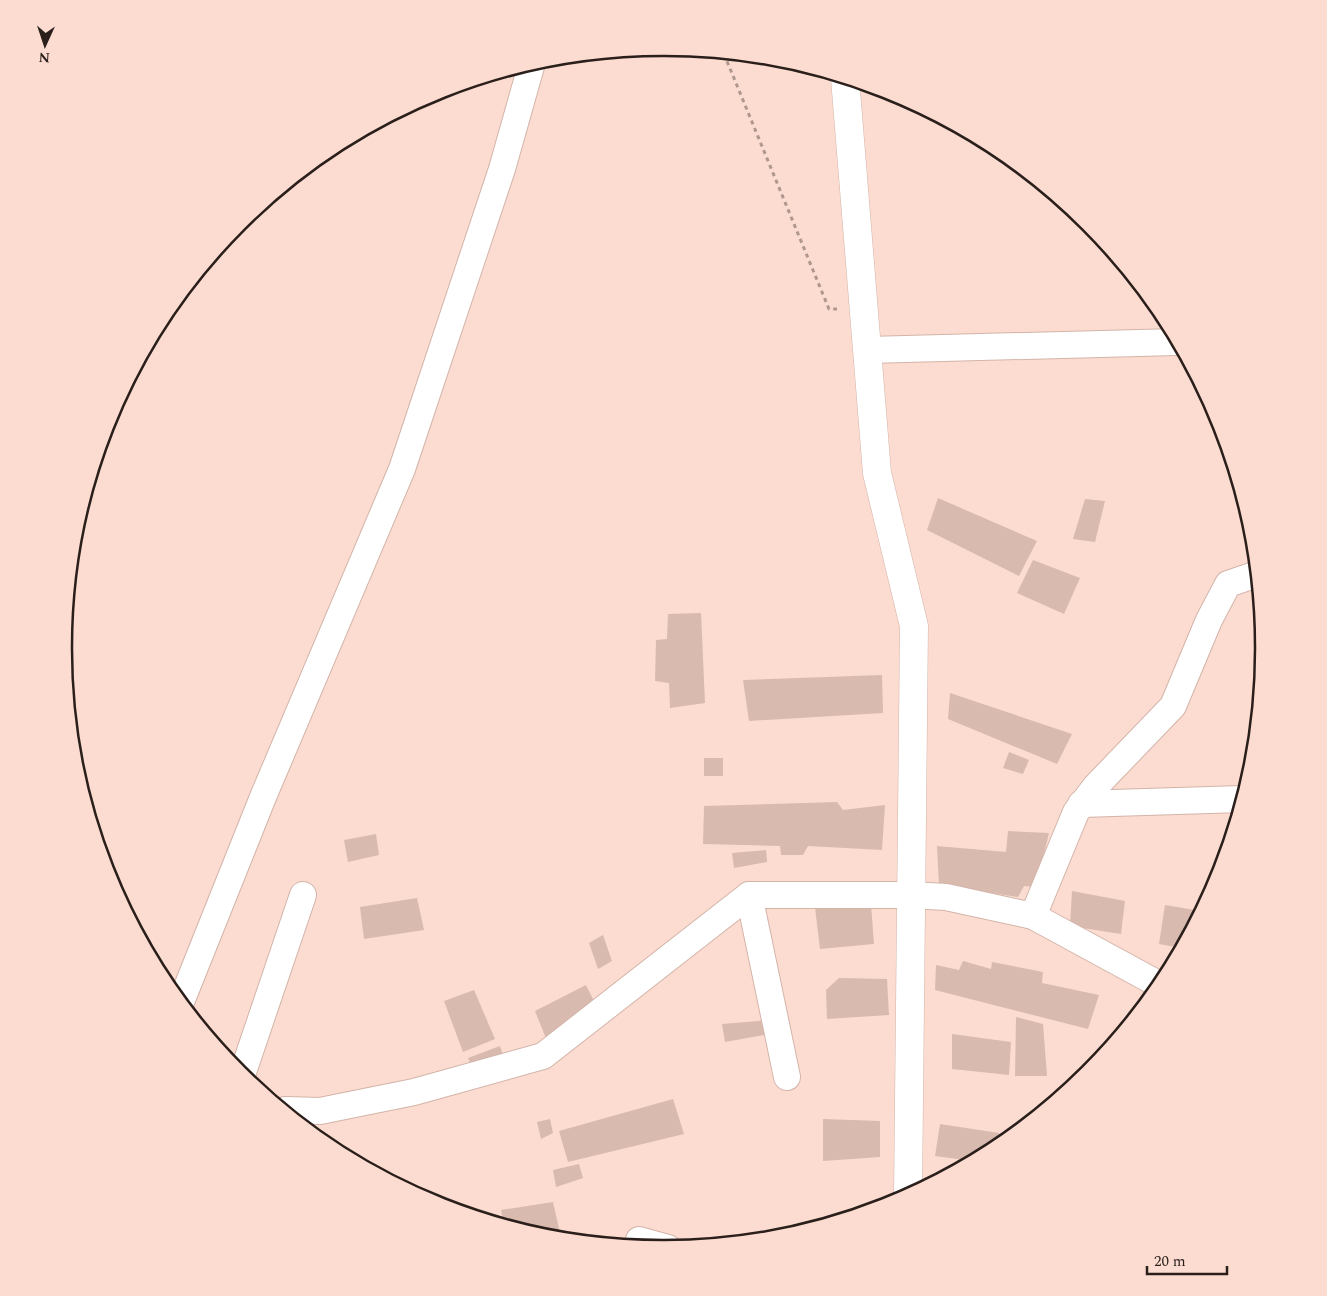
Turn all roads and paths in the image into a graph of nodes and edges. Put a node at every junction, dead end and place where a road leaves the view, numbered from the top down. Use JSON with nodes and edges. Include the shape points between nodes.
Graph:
{"nodes":[{"id":1,"x":726,"y":60,"type":"edge"},
{"id":2,"x":529,"y":72,"type":"edge"},
{"id":3,"x":846,"y":85,"type":"edge"},
{"id":4,"x":864,"y":310,"type":"junction"},
{"id":5,"x":1170,"y":342,"type":"edge"},
{"id":6,"x":867,"y":350,"type":"junction"},
{"id":7,"x":1251,"y":576,"type":"edge"},
{"id":8,"x":1235,"y":799,"type":"edge"},
{"id":9,"x":1081,"y":804,"type":"junction"},
{"id":10,"x":302,"y":895,"type":"dead end"},
{"id":11,"x":750,"y":895,"type":"junction"},
{"id":12,"x":911,"y":895,"type":"junction"},
{"id":13,"x":1033,"y":916,"type":"junction"},
{"id":14,"x":1153,"y":981,"type":"edge"},
{"id":15,"x":184,"y":995,"type":"edge"},
{"id":16,"x":245,"y":1066,"type":"edge"},
{"id":17,"x":787,"y":1078,"type":"dead end"},
{"id":18,"x":295,"y":1110,"type":"edge"},
{"id":19,"x":908,"y":1187,"type":"edge"}],
"edges":[{"from":1,"to":4,"type":"path","via":[[829,309]]},
{"from":2,"to":15,"type":"street","via":[[502,168],[402,469],[263,797]]},
{"from":3,"to":4,"type":"street"},
{"from":4,"to":6,"type":"street"},
{"from":5,"to":6,"type":"street"},
{"from":6,"to":12,"type":"street","via":[[877,473],[914,626]]},
{"from":7,"to":9,"type":"street","via":[[1228,584],[1209,620],[1173,706]]},
{"from":8,"to":9,"type":"street"},
{"from":9,"to":13,"type":"street"},
{"from":10,"to":16,"type":"street"},
{"from":11,"to":12,"type":"street"},
{"from":11,"to":17,"type":"street"},
{"from":11,"to":18,"type":"street","via":[[543,1056],[414,1092],[320,1111]]},
{"from":12,"to":13,"type":"street","via":[[946,897]]},
{"from":12,"to":19,"type":"street"},
{"from":13,"to":14,"type":"street"}]}
